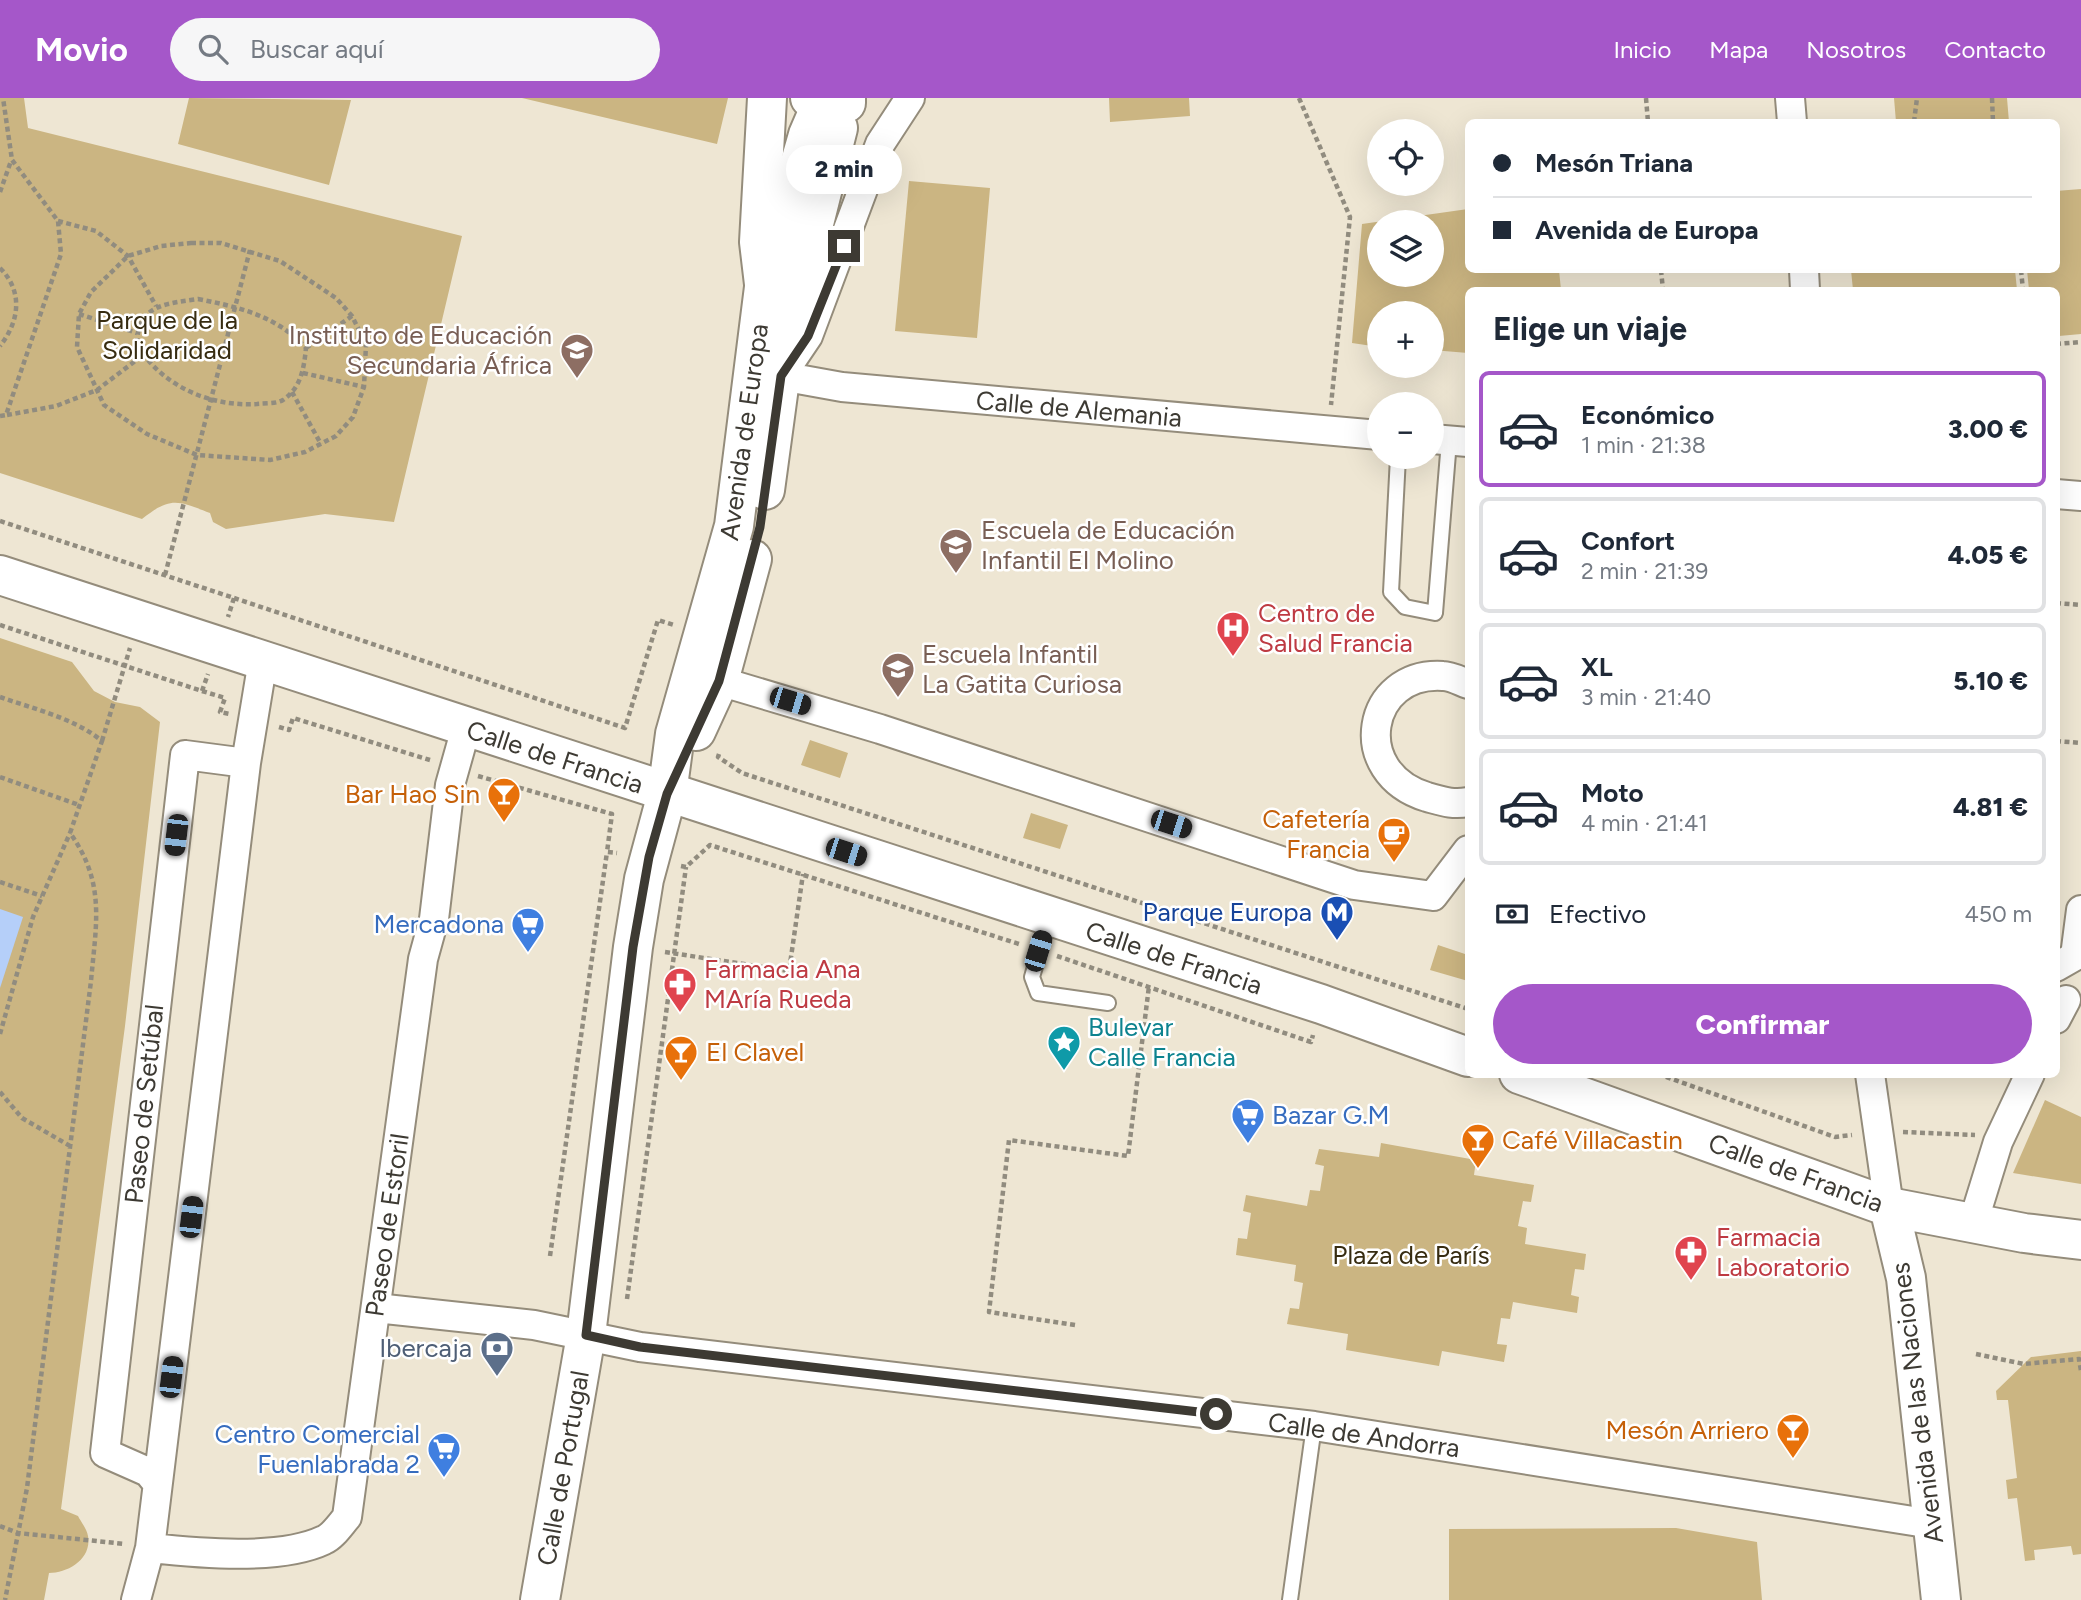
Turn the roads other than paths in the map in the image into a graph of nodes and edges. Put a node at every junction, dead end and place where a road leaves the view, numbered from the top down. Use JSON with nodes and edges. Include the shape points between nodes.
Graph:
{"nodes":[{"id":1,"x":767,"y":98,"type":"edge"},
{"id":2,"x":910,"y":98,"type":"edge"},
{"id":3,"x":1790,"y":98,"type":"edge"},
{"id":4,"x":833,"y":100,"type":"edge"},
{"id":5,"x":1792,"y":119,"type":"edge"},
{"id":6,"x":764,"y":287,"type":"junction"},
{"id":7,"x":781,"y":376,"type":"junction"},
{"id":8,"x":1367,"y":434,"type":"edge"},
{"id":9,"x":1450,"y":441,"type":"edge"},
{"id":10,"x":1397,"y":469,"type":"edge"},
{"id":11,"x":2060,"y":494,"type":"edge"},
{"id":12,"x":2081,"y":496,"type":"edge"},
{"id":13,"x":0,"y":575,"type":"edge"},
{"id":14,"x":262,"y":660,"type":"junction"},
{"id":15,"x":719,"y":681,"type":"junction"},
{"id":16,"x":1465,"y":683,"type":"edge"},
{"id":17,"x":466,"y":728,"type":"junction"},
{"id":18,"x":246,"y":763,"type":"junction"},
{"id":19,"x":667,"y":794,"type":"junction"},
{"id":20,"x":1465,"y":803,"type":"edge"},
{"id":21,"x":1465,"y":854,"type":"edge"},
{"id":22,"x":2081,"y":909,"type":"edge"},
{"id":23,"x":1044,"y":934,"type":"junction"},
{"id":24,"x":2060,"y":965,"type":"edge"},
{"id":25,"x":1108,"y":1003,"type":"dead end"},
{"id":26,"x":1465,"y":1056,"type":"edge"},
{"id":27,"x":1530,"y":1078,"type":"edge"},
{"id":28,"x":1871,"y":1078,"type":"edge"},
{"id":29,"x":2028,"y":1078,"type":"edge"},
{"id":30,"x":1889,"y":1207,"type":"junction"},
{"id":31,"x":1973,"y":1223,"type":"junction"},
{"id":32,"x":2081,"y":1240,"type":"edge"},
{"id":33,"x":376,"y":1308,"type":"junction"},
{"id":34,"x":586,"y":1335,"type":"junction"},
{"id":35,"x":1314,"y":1426,"type":"junction"},
{"id":36,"x":157,"y":1483,"type":"junction"},
{"id":37,"x":1932,"y":1524,"type":"junction"},
{"id":38,"x":150,"y":1548,"type":"junction"},
{"id":39,"x":136,"y":1600,"type":"edge"},
{"id":40,"x":540,"y":1600,"type":"edge"},
{"id":41,"x":1290,"y":1600,"type":"edge"},
{"id":42,"x":1941,"y":1600,"type":"edge"}],
"edges":[{"from":1,"to":6,"type":"main road","via":[[759,242]]},
{"from":2,"to":7,"type":"street","name":"Avenida de Europa","via":[[880,144],[808,336]]},
{"from":3,"to":5,"type":"street"},
{"from":4,"to":6,"type":"main road","name":"Avenida de Europa","via":[[808,135]]},
{"from":4,"to":7,"type":"main road","name":"Avenida de Europa","via":[[828,158]]},
{"from":6,"to":19,"type":"main road","name":"Avenida de Europa","via":[[734,526],[675,734]]},
{"from":7,"to":8,"type":"street","name":"Calle de Alemania","via":[[842,387]]},
{"from":7,"to":15,"type":"main road","name":"Avenida de Europa","via":[[760,527]]},
{"from":9,"to":10,"type":"lane","via":[[1435,613],[1405,607],[1391,592]]},
{"from":11,"to":12,"type":"street"},
{"from":13,"to":14,"type":"main road","name":"Calle de Francia"},
{"from":14,"to":17,"type":"main road","name":"Calle de Francia"},
{"from":14,"to":18,"type":"street"},
{"from":15,"to":19,"type":"main road","name":"Avenida de Europa"},
{"from":15,"to":21,"type":"street","via":[[880,729],[1354,885],[1433,896]]},
{"from":16,"to":20,"type":"street","via":[[1444,676],[1420,677],[1398,688],[1382,708],[1375,731],[1378,756],[1390,777],[1410,792],[1454,805]]},
{"from":17,"to":19,"type":"main road","name":"Calle de Francia"},
{"from":17,"to":33,"type":"street","name":"Paseo de Estoril","via":[[450,785]]},
{"from":18,"to":36,"type":"street"},
{"from":18,"to":36,"type":"street","name":"Paseo de Setúbal","via":[[185,755],[105,1453],[148,1472]]},
{"from":19,"to":23,"type":"main road","name":"Calle de Francia"},
{"from":19,"to":34,"type":"main road","name":"Calle de Portugal","via":[[649,857],[633,947]]},
{"from":22,"to":24,"type":"street","via":[[2076,956]]},
{"from":23,"to":25,"type":"lane","via":[[1031,977],[1038,993]]},
{"from":23,"to":26,"type":"main road","name":"Calle de Francia","via":[[1321,1004]]},
{"from":27,"to":30,"type":"main road","name":"Calle de Francia"},
{"from":28,"to":30,"type":"street"},
{"from":29,"to":31,"type":"street","via":[[1998,1142]]},
{"from":30,"to":31,"type":"main road","name":"Calle de Francia"},
{"from":30,"to":37,"type":"main road","name":"Avenida de las Naciones","via":[[1906,1278]]},
{"from":31,"to":32,"type":"main road","name":"Calle de Francia"},
{"from":33,"to":34,"type":"street","name":"Calle de Portugal"},
{"from":33,"to":38,"type":"street","name":"Paseo de Estoril","via":[[347,1517],[327,1539],[300,1548],[213,1554]]},
{"from":34,"to":35,"type":"street","name":"Calle de Andorra","via":[[640,1347]]},
{"from":34,"to":40,"type":"main road","name":"Calle de Portugal"},
{"from":35,"to":37,"type":"street","name":"Calle de Andorra"},
{"from":35,"to":41,"type":"lane"},
{"from":36,"to":38,"type":"street"},
{"from":37,"to":42,"type":"main road","name":"Avenida de las Naciones"},
{"from":38,"to":39,"type":"street"}]}
